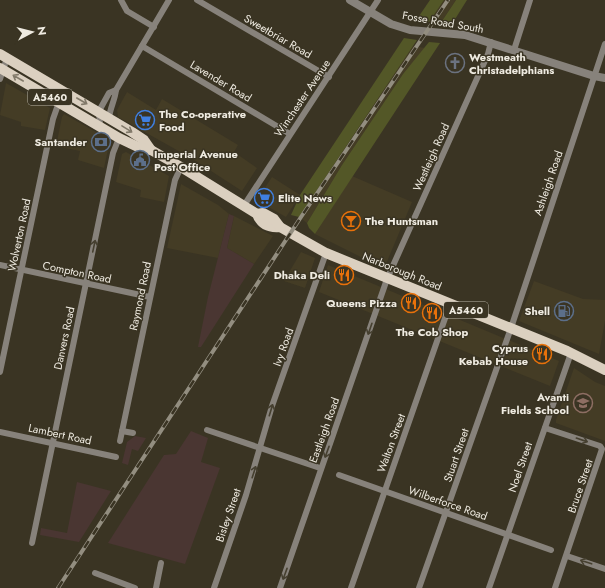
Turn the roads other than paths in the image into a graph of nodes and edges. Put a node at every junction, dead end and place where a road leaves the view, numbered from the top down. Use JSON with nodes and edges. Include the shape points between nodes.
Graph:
{"nodes":[{"id":1,"x":120,"y":0,"type":"edge"},
{"id":2,"x":169,"y":0,"type":"edge"},
{"id":3,"x":197,"y":0,"type":"edge"},
{"id":4,"x":350,"y":0,"type":"edge"},
{"id":5,"x":378,"y":0,"type":"edge"},
{"id":6,"x":530,"y":0,"type":"edge"},
{"id":7,"x":371,"y":12,"type":"junction"},
{"id":8,"x":154,"y":27,"type":"junction"},
{"id":9,"x":491,"y":42,"type":"junction"},
{"id":10,"x":605,"y":44,"type":"edge"},
{"id":11,"x":142,"y":46,"type":"junction"},
{"id":12,"x":514,"y":50,"type":"junction"},
{"id":13,"x":4,"y":56,"type":"edge"},
{"id":14,"x":1,"y":72,"type":"edge"},
{"id":15,"x":594,"y":76,"type":"junction"},
{"id":16,"x":329,"y":77,"type":"junction"},
{"id":17,"x":605,"y":78,"type":"edge"},
{"id":18,"x":116,"y":90,"type":"junction"},
{"id":19,"x":59,"y":102,"type":"junction"},
{"id":20,"x":99,"y":111,"type":"junction"},
{"id":21,"x":109,"y":118,"type":"junction"},
{"id":22,"x":100,"y":126,"type":"junction"},
{"id":23,"x":290,"y":134,"type":"junction"},
{"id":24,"x":119,"y":138,"type":"junction"},
{"id":25,"x":151,"y":150,"type":"junction"},
{"id":26,"x":181,"y":167,"type":"junction"},
{"id":27,"x":243,"y":206,"type":"junction"},
{"id":28,"x":326,"y":253,"type":"junction"},
{"id":29,"x":0,"y":265,"type":"edge"},
{"id":30,"x":22,"y":270,"type":"junction"},
{"id":31,"x":387,"y":279,"type":"junction"},
{"id":32,"x":86,"y":284,"type":"junction"},
{"id":33,"x":150,"y":297,"type":"junction"},
{"id":34,"x":450,"y":304,"type":"junction"},
{"id":35,"x":511,"y":328,"type":"junction"},
{"id":36,"x":571,"y":353,"type":"junction"},
{"id":37,"x":605,"y":370,"type":"edge"},
{"id":38,"x":0,"y":372,"type":"edge"},
{"id":39,"x":545,"y":428,"type":"junction"},
{"id":40,"x":122,"y":430,"type":"junction"},
{"id":41,"x":207,"y":430,"type":"dead end"},
{"id":42,"x":0,"y":432,"type":"edge"},
{"id":43,"x":133,"y":433,"type":"dead end"},
{"id":44,"x":120,"y":441,"type":"dead end"},
{"id":45,"x":52,"y":443,"type":"junction"},
{"id":46,"x":261,"y":448,"type":"junction"},
{"id":47,"x":116,"y":457,"type":"dead end"},
{"id":48,"x":320,"y":468,"type":"junction"},
{"id":49,"x":339,"y":475,"type":"dead end"},
{"id":50,"x":384,"y":491,"type":"junction"},
{"id":51,"x":446,"y":513,"type":"junction"},
{"id":52,"x":508,"y":534,"type":"junction"},
{"id":53,"x":32,"y":543,"type":"dead end"},
{"id":54,"x":551,"y":550,"type":"dead end"},
{"id":55,"x":566,"y":556,"type":"junction"},
{"id":56,"x":161,"y":563,"type":"dead end"},
{"id":57,"x":605,"y":569,"type":"edge"},
{"id":58,"x":95,"y":573,"type":"dead end"},
{"id":59,"x":135,"y":588,"type":"edge"},
{"id":60,"x":156,"y":588,"type":"edge"},
{"id":61,"x":214,"y":588,"type":"edge"},
{"id":62,"x":280,"y":588,"type":"edge"},
{"id":63,"x":351,"y":588,"type":"edge"},
{"id":64,"x":419,"y":588,"type":"edge"},
{"id":65,"x":489,"y":588,"type":"edge"},
{"id":66,"x":555,"y":588,"type":"edge"}],
"edges":[{"from":1,"to":8,"type":"street","via":[[128,11]]},
{"from":2,"to":8,"type":"street"},
{"from":3,"to":16,"type":"street","name":"Sweetbriar Road"},
{"from":4,"to":7,"type":"street","name":"Fosse Road South"},
{"from":5,"to":7,"type":"street","name":"Winchester Avenue"},
{"from":6,"to":12,"type":"street"},
{"from":7,"to":9,"type":"street","name":"Fosse Road South","via":[[390,24],[410,30],[465,35]]},
{"from":7,"to":16,"type":"street","name":"Winchester Avenue"},
{"from":8,"to":11,"type":"street"},
{"from":9,"to":12,"type":"street","name":"Fosse Road South"},
{"from":9,"to":31,"type":"street","name":"Westleigh Road","via":[[488,54]]},
{"from":10,"to":15,"type":"street","name":"Ashleigh Road"},
{"from":11,"to":18,"type":"street"},
{"from":11,"to":23,"type":"street","name":"Lavender Road"},
{"from":12,"to":15,"type":"street","name":"Fosse Road South"},
{"from":13,"to":14,"type":"street"},
{"from":13,"to":20,"type":"main road","name":"Narborough Road","number":"A5460","one_way":true},
{"from":19,"to":14,"type":"main road","name":"Narborough Road","number":"A5460","one_way":true},
{"from":15,"to":17,"type":"street","name":"Fosse Road South"},
{"from":15,"to":35,"type":"street","name":"Ashleigh Road"},
{"from":16,"to":23,"type":"street","name":"Winchester Avenue"},
{"from":18,"to":20,"type":"street","via":[[109,93]]},
{"from":18,"to":21,"type":"street"},
{"from":19,"to":22,"type":"main road","name":"Narborough Road","number":"A5460"},
{"from":19,"to":30,"type":"street","name":"Wolverton Road"},
{"from":20,"to":21,"type":"main road","name":"Narborough Road","number":"A5460"},
{"from":20,"to":22,"type":"street"},
{"from":21,"to":25,"type":"main road","name":"Narborough Road","number":"A5460","one_way":true,"via":[[144,140]]},
{"from":22,"to":24,"type":"main road","name":"Narborough Road","number":"A5460"},
{"from":23,"to":27,"type":"street","name":"Winchester Avenue"},
{"from":24,"to":25,"type":"main road","name":"Narborough Road","number":"A5460"},
{"from":32,"to":24,"type":"street","name":"Danvers Road","one_way":true,"via":[[114,148]]},
{"from":25,"to":26,"type":"main road","name":"Narborough Road","number":"A5460"},
{"from":26,"to":27,"type":"main road","name":"Narborough Road","number":"A5460"},
{"from":26,"to":33,"type":"street","name":"Raymond Road","via":[[175,180]]},
{"from":27,"to":28,"type":"main road","name":"Narborough Road","number":"A5460","via":[[256,214],[263,213],[274,219],[280,227]]},
{"from":28,"to":31,"type":"main road","name":"Narborough Road","number":"A5460"},
{"from":46,"to":28,"type":"street","name":"Ivy Road","one_way":true,"via":[[272,406]]},
{"from":29,"to":30,"type":"street","name":"Compton Road"},
{"from":30,"to":32,"type":"street","name":"Compton Road"},
{"from":30,"to":38,"type":"street","name":"Wolverton Road"},
{"from":31,"to":34,"type":"main road","name":"Narborough Road","number":"A5460"},
{"from":31,"to":48,"type":"street","name":"Eastleigh Road","one_way":true},
{"from":32,"to":33,"type":"street","name":"Compton Road"},
{"from":32,"to":45,"type":"street","name":"Danvers Road"},
{"from":33,"to":40,"type":"street","name":"Raymond Road"},
{"from":34,"to":35,"type":"main road","name":"Narborough Road","number":"A5460"},
{"from":34,"to":50,"type":"street","name":"Walton Street"},
{"from":35,"to":36,"type":"main road","name":"Narborough Road","number":"A5460"},
{"from":35,"to":51,"type":"street","name":"Stuart Street"},
{"from":36,"to":37,"type":"main road","name":"Narborough Road","number":"A5460"},
{"from":36,"to":39,"type":"street","name":"Noel Street"},
{"from":39,"to":52,"type":"street","name":"Noel Street"},
{"from":39,"to":55,"type":"street","name":"Bruce Street","one_way":true,"via":[[600,446],[602,449]]},
{"from":40,"to":43,"type":"street"},
{"from":40,"to":44,"type":"street","name":"Raymond Road"},
{"from":41,"to":46,"type":"street"},
{"from":42,"to":45,"type":"street","name":"Lambert Road"},
{"from":45,"to":47,"type":"street","name":"Lambert Road"},
{"from":45,"to":53,"type":"street","name":"Danvers Road"},
{"from":46,"to":48,"type":"street"},
{"from":61,"to":46,"type":"street","name":"Bisley Street","one_way":true},
{"from":48,"to":62,"type":"street","name":"Eastleigh Road","one_way":true},
{"from":49,"to":50,"type":"street","name":"Wilberforce Road"},
{"from":50,"to":51,"type":"street","name":"Wilberforce Road"},
{"from":50,"to":63,"type":"street","name":"Walton Street"},
{"from":51,"to":52,"type":"street","name":"Wilberforce Road"},
{"from":51,"to":64,"type":"street","name":"Stuart Street"},
{"from":52,"to":54,"type":"street","name":"Wilberforce Road"},
{"from":52,"to":65,"type":"street","name":"Noel Street"},
{"from":57,"to":55,"type":"street","one_way":true},
{"from":55,"to":66,"type":"street","name":"Bruce Street"},
{"from":56,"to":60,"type":"street"},
{"from":58,"to":59,"type":"street"}]}
